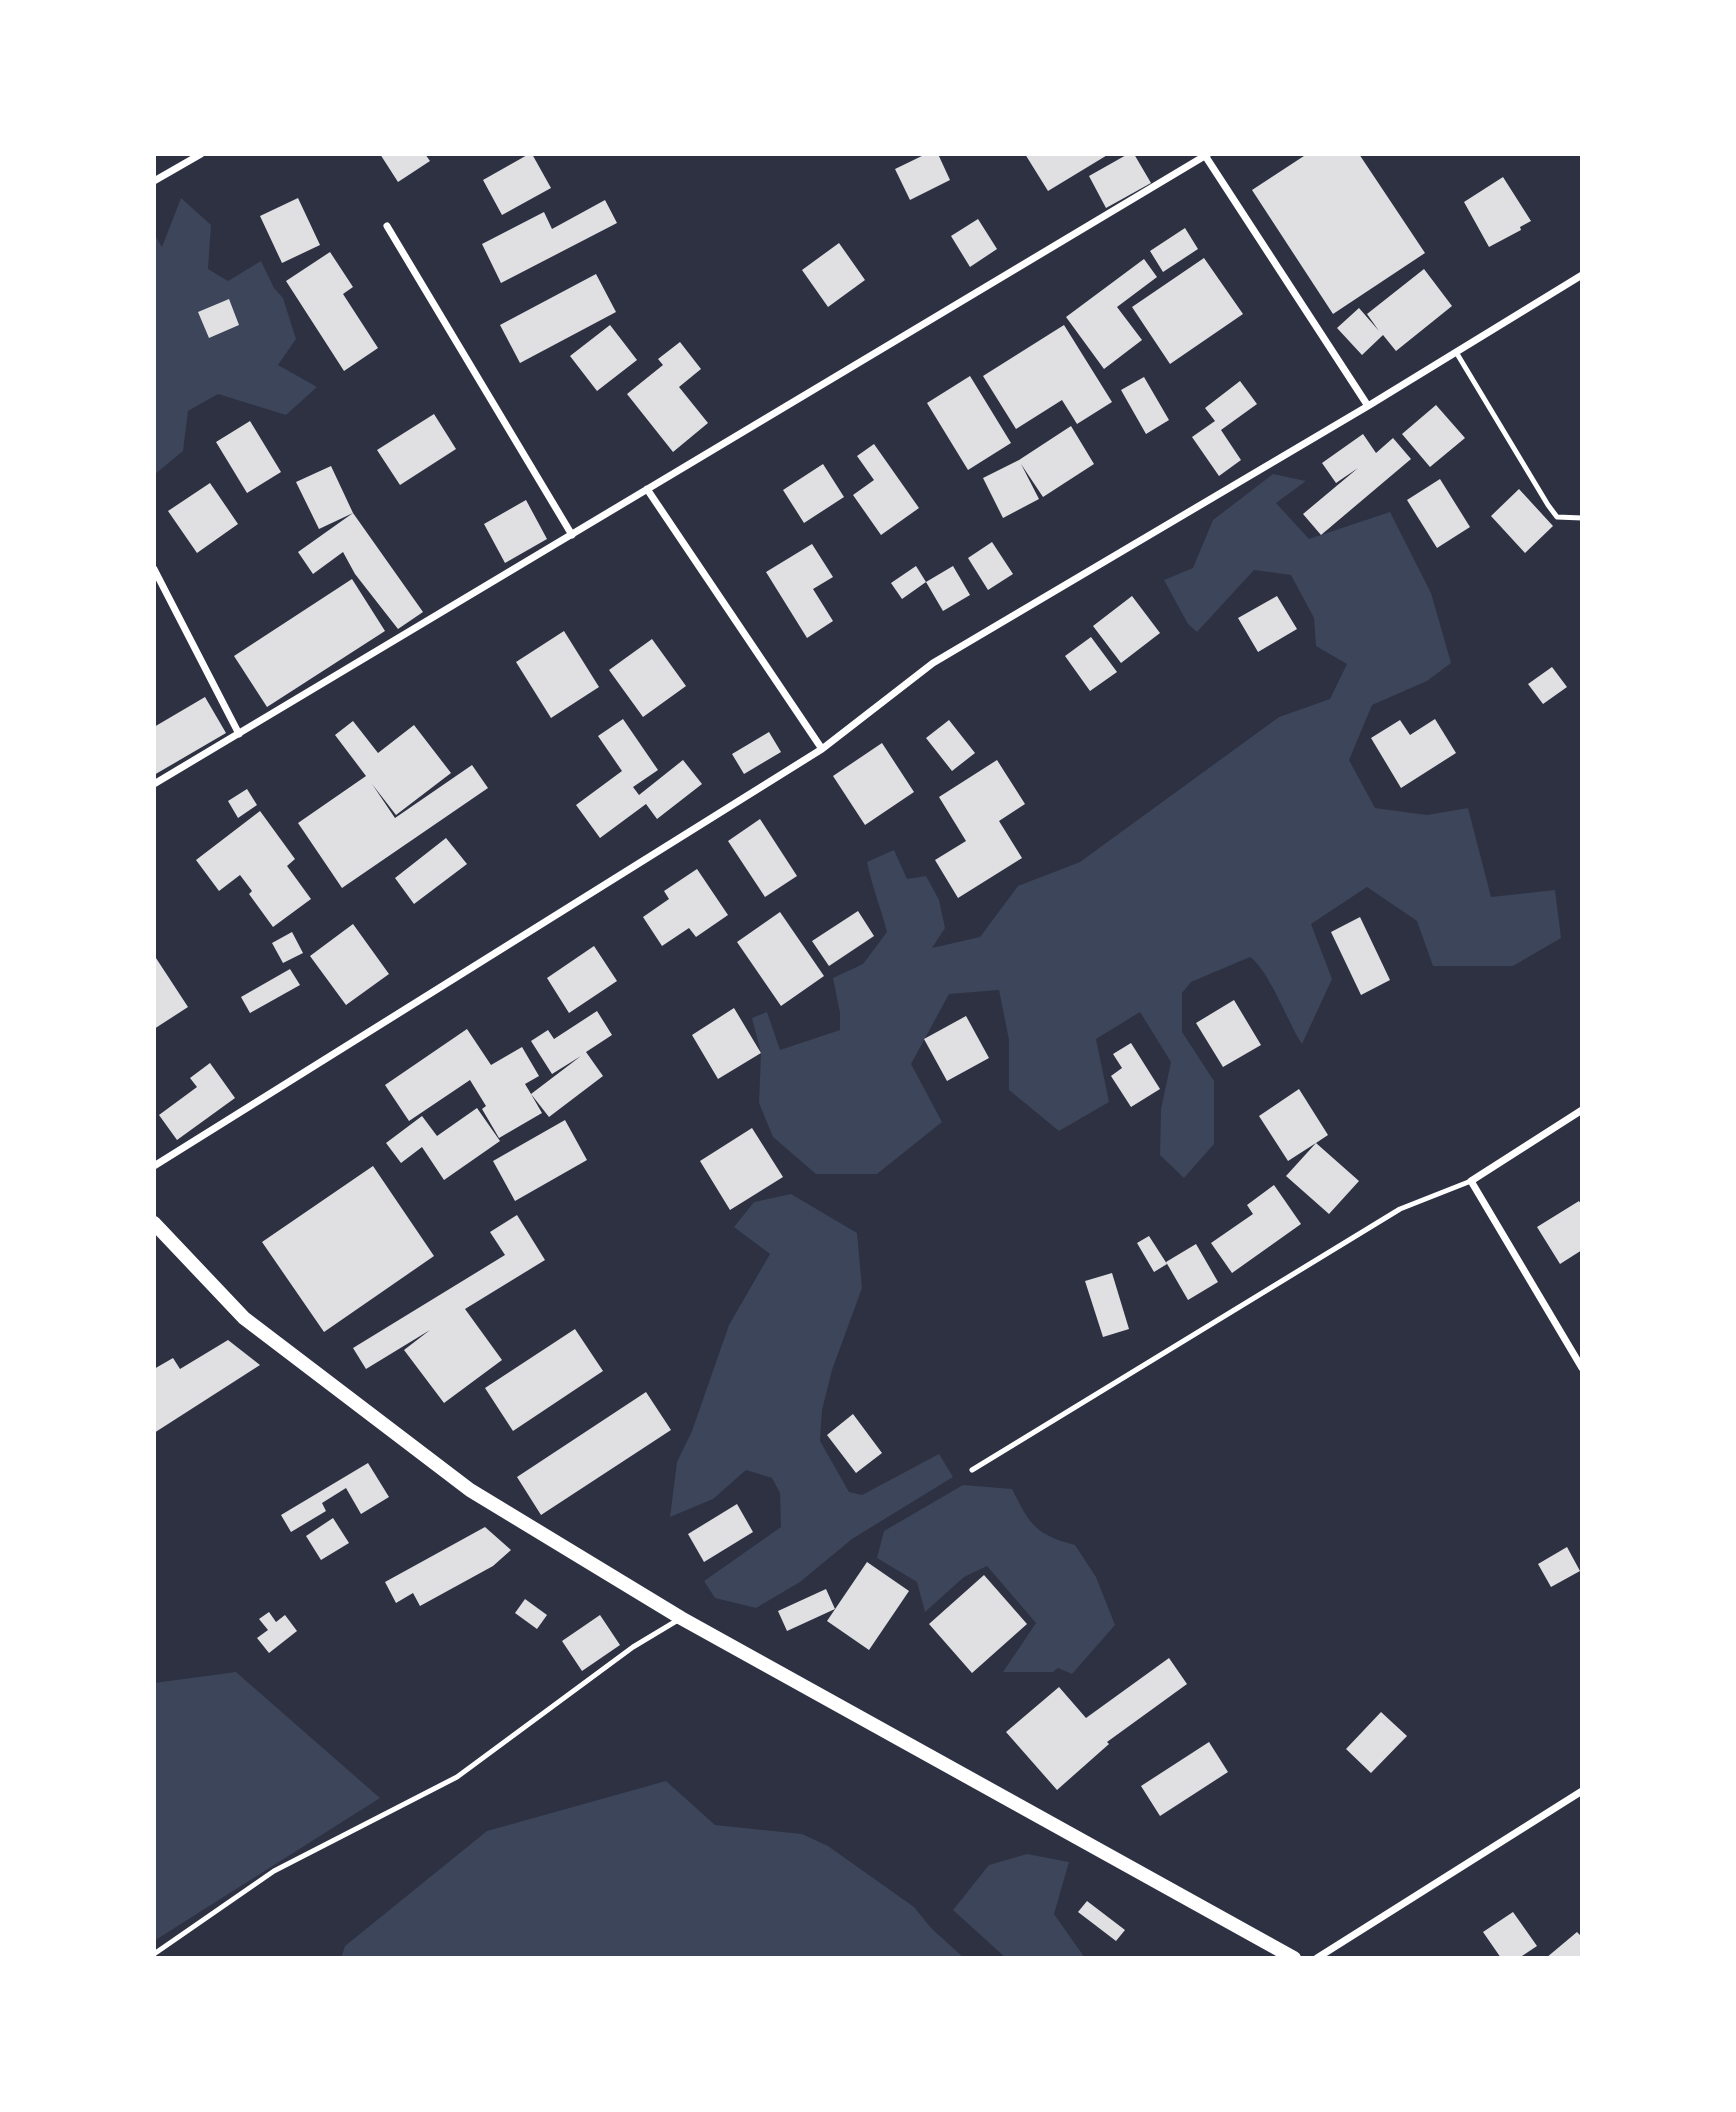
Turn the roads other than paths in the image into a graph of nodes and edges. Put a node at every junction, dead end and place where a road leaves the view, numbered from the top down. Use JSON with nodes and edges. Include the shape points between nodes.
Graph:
{"nodes":[{"id":1,"x":201,"y":154,"type":"edge"},
{"id":2,"x":1206,"y":155,"type":"edge"},
{"id":3,"x":154,"y":181,"type":"edge"},
{"id":4,"x":387,"y":226,"type":"dead end"},
{"id":5,"x":1582,"y":275,"type":"edge"},
{"id":6,"x":1456,"y":352,"type":"junction"},
{"id":7,"x":1368,"y":406,"type":"junction"},
{"id":8,"x":647,"y":489,"type":"junction"},
{"id":9,"x":1582,"y":518,"type":"edge"},
{"id":10,"x":572,"y":535,"type":"junction"},
{"id":11,"x":154,"y":569,"type":"edge"},
{"id":12,"x":239,"y":734,"type":"junction"},
{"id":13,"x":822,"y":749,"type":"junction"},
{"id":14,"x":154,"y":784,"type":"edge"},
{"id":15,"x":1582,"y":1110,"type":"edge"},
{"id":16,"x":154,"y":1166,"type":"edge"},
{"id":17,"x":1471,"y":1181,"type":"junction"},
{"id":18,"x":154,"y":1223,"type":"edge"},
{"id":19,"x":1582,"y":1368,"type":"edge"},
{"id":20,"x":972,"y":1470,"type":"dead end"},
{"id":21,"x":681,"y":1618,"type":"junction"},
{"id":22,"x":1582,"y":1791,"type":"edge"},
{"id":23,"x":154,"y":1954,"type":"edge"},
{"id":24,"x":1294,"y":1958,"type":"edge"},
{"id":25,"x":1317,"y":1958,"type":"edge"}],
"edges":[{"from":1,"to":3,"type":"street"},
{"from":2,"to":7,"type":"street"},
{"from":2,"to":8,"type":"street"},
{"from":4,"to":10,"type":"street"},
{"from":5,"to":6,"type":"street"},
{"from":6,"to":7,"type":"street"},
{"from":6,"to":9,"type":"lane","via":[[1557,517]]},
{"from":7,"to":13,"type":"street","via":[[933,663]]},
{"from":8,"to":10,"type":"street"},
{"from":8,"to":13,"type":"street"},
{"from":10,"to":12,"type":"street"},
{"from":11,"to":12,"type":"street"},
{"from":12,"to":14,"type":"street"},
{"from":13,"to":16,"type":"street"},
{"from":15,"to":17,"type":"street"},
{"from":17,"to":19,"type":"street"},
{"from":17,"to":20,"type":"lane","via":[[1400,1209]]},
{"from":18,"to":21,"type":"main road","via":[[244,1318],[459,1482]]},
{"from":21,"to":23,"type":"lane","via":[[633,1647],[457,1777],[274,1871]]},
{"from":21,"to":24,"type":"main road"},
{"from":22,"to":25,"type":"street"}]}
